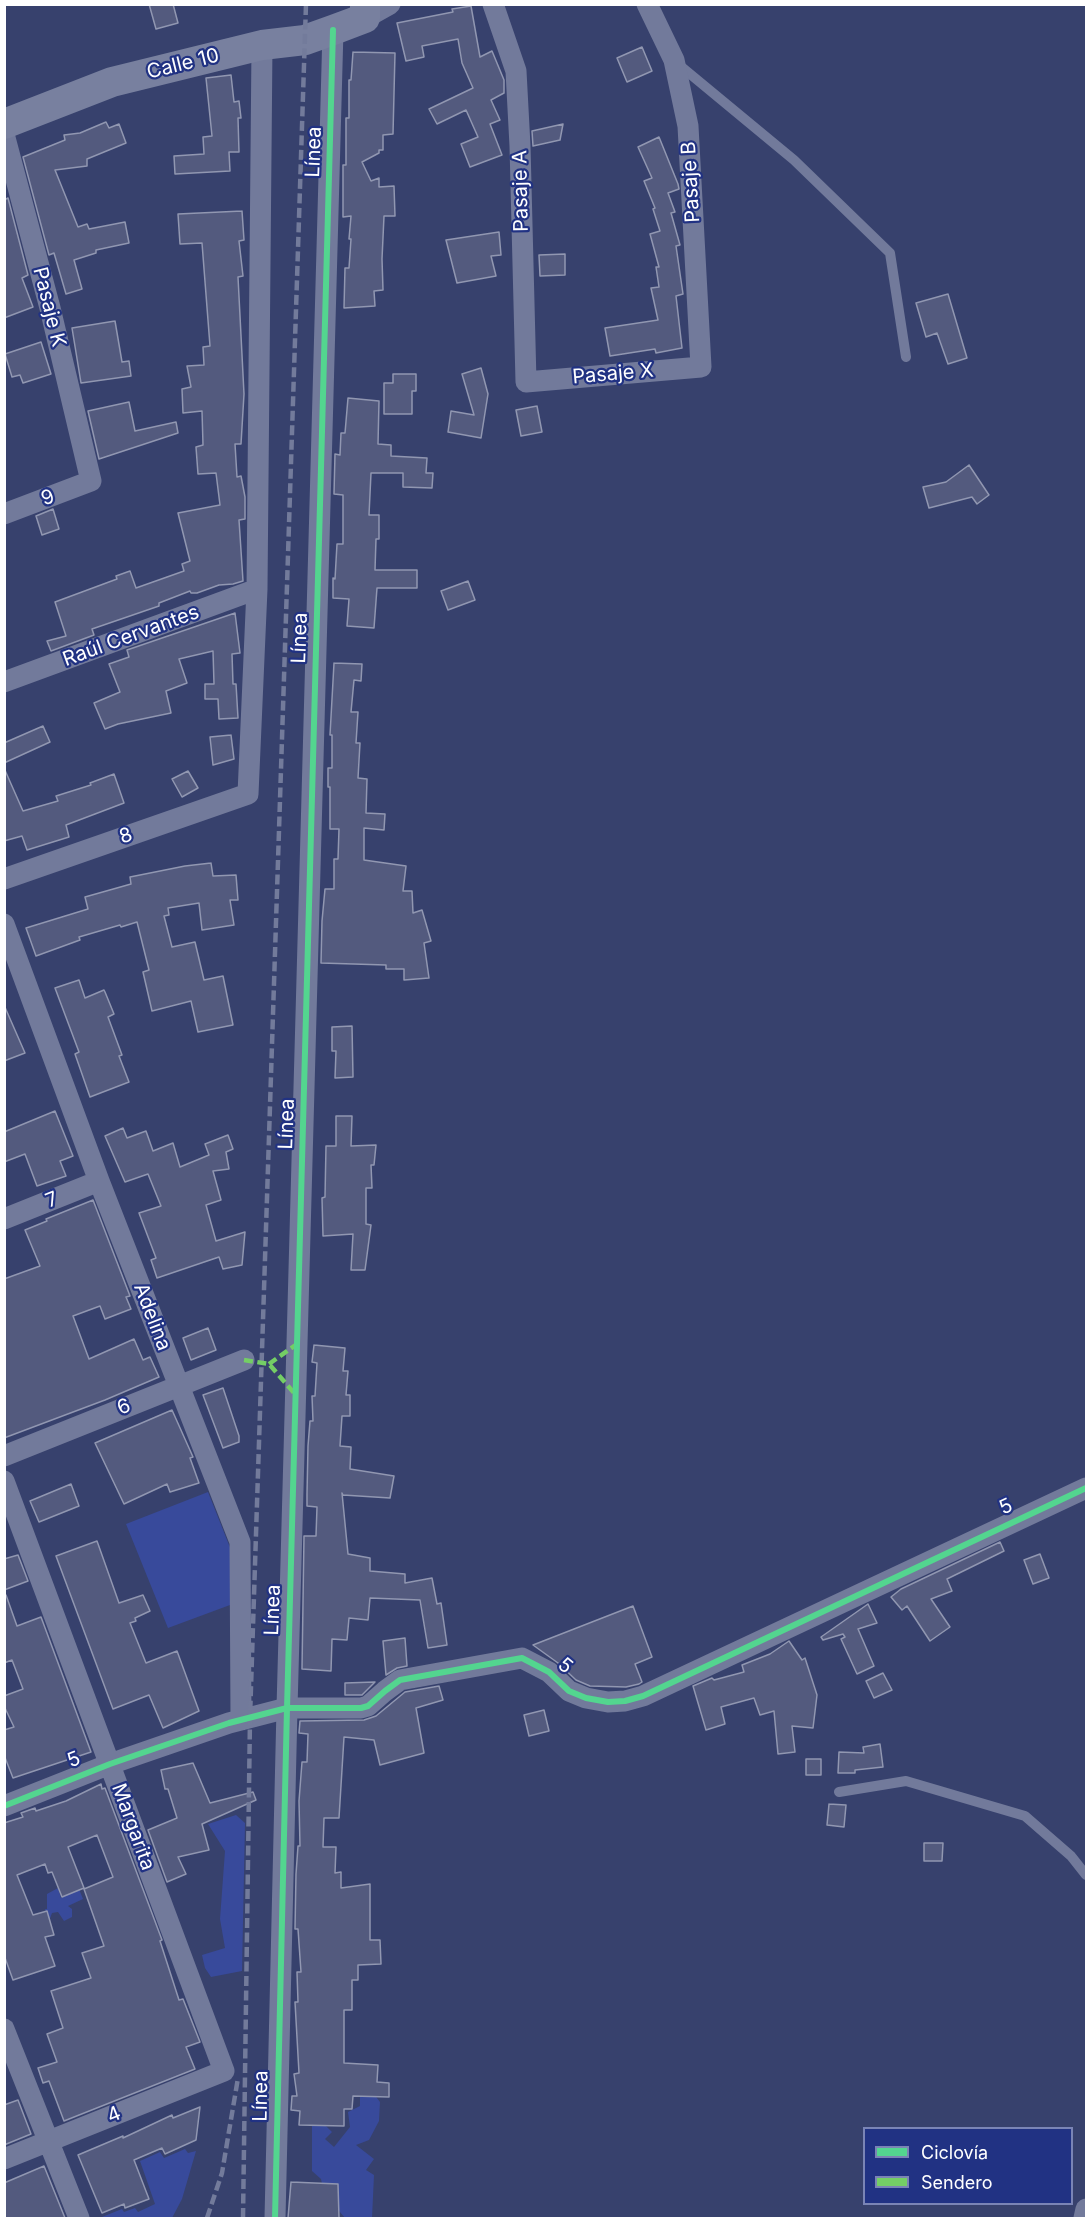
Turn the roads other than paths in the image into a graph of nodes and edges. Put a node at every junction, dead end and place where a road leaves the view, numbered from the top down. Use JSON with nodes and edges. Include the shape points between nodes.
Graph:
{"nodes":[{"id":1,"x":493,"y":4,"type":"edge"},
{"id":2,"x":647,"y":4,"type":"edge"},
{"id":3,"x":374,"y":9,"type":"edge"},
{"id":4,"x":333,"y":30,"type":"junction"},
{"id":5,"x":262,"y":45,"type":"junction"},
{"id":6,"x":674,"y":60,"type":"junction"},
{"id":7,"x":4,"y":124,"type":"edge"},
{"id":8,"x":4,"y":134,"type":"edge"},
{"id":9,"x":906,"y":357,"type":"dead end"},
{"id":10,"x":701,"y":367,"type":"joint"},
{"id":11,"x":525,"y":382,"type":"joint"},
{"id":12,"x":91,"y":481,"type":"joint"},
{"id":13,"x":4,"y":514,"type":"edge"},
{"id":14,"x":257,"y":589,"type":"junction"},
{"id":15,"x":4,"y":682,"type":"edge"},
{"id":16,"x":4,"y":879,"type":"edge"},
{"id":17,"x":4,"y":924,"type":"edge"},
{"id":18,"x":99,"y":1181,"type":"junction"},
{"id":19,"x":4,"y":1219,"type":"edge"},
{"id":20,"x":244,"y":1360,"type":"dead end"},
{"id":21,"x":178,"y":1385,"type":"junction"},
{"id":22,"x":4,"y":1456,"type":"edge"},
{"id":23,"x":4,"y":1481,"type":"edge"},
{"id":24,"x":1086,"y":1488,"type":"edge"},
{"id":25,"x":287,"y":1707,"type":"junction"},
{"id":26,"x":241,"y":1720,"type":"junction"},
{"id":27,"x":110,"y":1764,"type":"junction"},
{"id":28,"x":838,"y":1792,"type":"dead end"},
{"id":29,"x":4,"y":1806,"type":"edge"},
{"id":30,"x":1086,"y":1875,"type":"edge"},
{"id":31,"x":4,"y":2029,"type":"edge"},
{"id":32,"x":224,"y":2071,"type":"joint"},
{"id":33,"x":49,"y":2141,"type":"junction"},
{"id":34,"x":4,"y":2159,"type":"edge"},
{"id":35,"x":1086,"y":2209,"type":"edge"},
{"id":36,"x":79,"y":2218,"type":"edge"},
{"id":37,"x":275,"y":2218,"type":"edge"},
{"id":38,"x":1084,"y":2218,"type":"edge"}],
"edges":[{"from":1,"to":11,"type":"street","name":"Pasaje A","via":[[516,71]]},
{"from":2,"to":6,"type":"street","name":"Pasaje B"},
{"from":3,"to":4,"type":"street","name":"Calle 10"},
{"from":4,"to":5,"type":"street","name":"Calle 10","via":[[305,40]]},
{"from":4,"to":25,"type":"street","name":"Línea"},
{"from":5,"to":7,"type":"street","name":"Calle 10","via":[[112,82]]},
{"from":5,"to":14,"type":"street"},
{"from":6,"to":9,"type":"lane","via":[[794,160],[890,253]]},
{"from":6,"to":10,"type":"street","name":"Pasaje B","via":[[688,126]]},
{"from":8,"to":12,"type":"street","name":"Pasaje K"},
{"from":10,"to":11,"type":"street","name":"Pasaje X"},
{"from":12,"to":13,"type":"street","name":"9"},
{"from":14,"to":15,"type":"street","name":"Raúl Cervantes"},
{"from":14,"to":16,"type":"street","name":"8","via":[[248,794]]},
{"from":17,"to":18,"type":"street","name":"Adelina"},
{"from":18,"to":19,"type":"street","name":"7"},
{"from":18,"to":21,"type":"street","name":"Adelina"},
{"from":20,"to":21,"type":"street","name":"6"},
{"from":21,"to":22,"type":"street","name":"6"},
{"from":21,"to":26,"type":"street","name":"Adelina","via":[[240,1542]]},
{"from":23,"to":27,"type":"street","name":"Margarita"},
{"from":24,"to":25,"type":"street","name":"5","via":[[643,1696],[625,1701],[608,1702],[569,1691],[549,1672],[522,1658],[400,1680],[361,1708]]},
{"from":25,"to":26,"type":"street","name":"5"},
{"from":25,"to":37,"type":"street","name":"Línea"},
{"from":26,"to":27,"type":"street","name":"5"},
{"from":27,"to":29,"type":"street","name":"5"},
{"from":27,"to":32,"type":"street","name":"Margarita"},
{"from":28,"to":30,"type":"lane","via":[[906,1780],[1025,1816],[1071,1856]]},
{"from":31,"to":33,"type":"street"},
{"from":32,"to":33,"type":"street","name":"4"},
{"from":33,"to":34,"type":"street","name":"4"},
{"from":33,"to":36,"type":"street"},
{"from":35,"to":38,"type":"street"}]}
